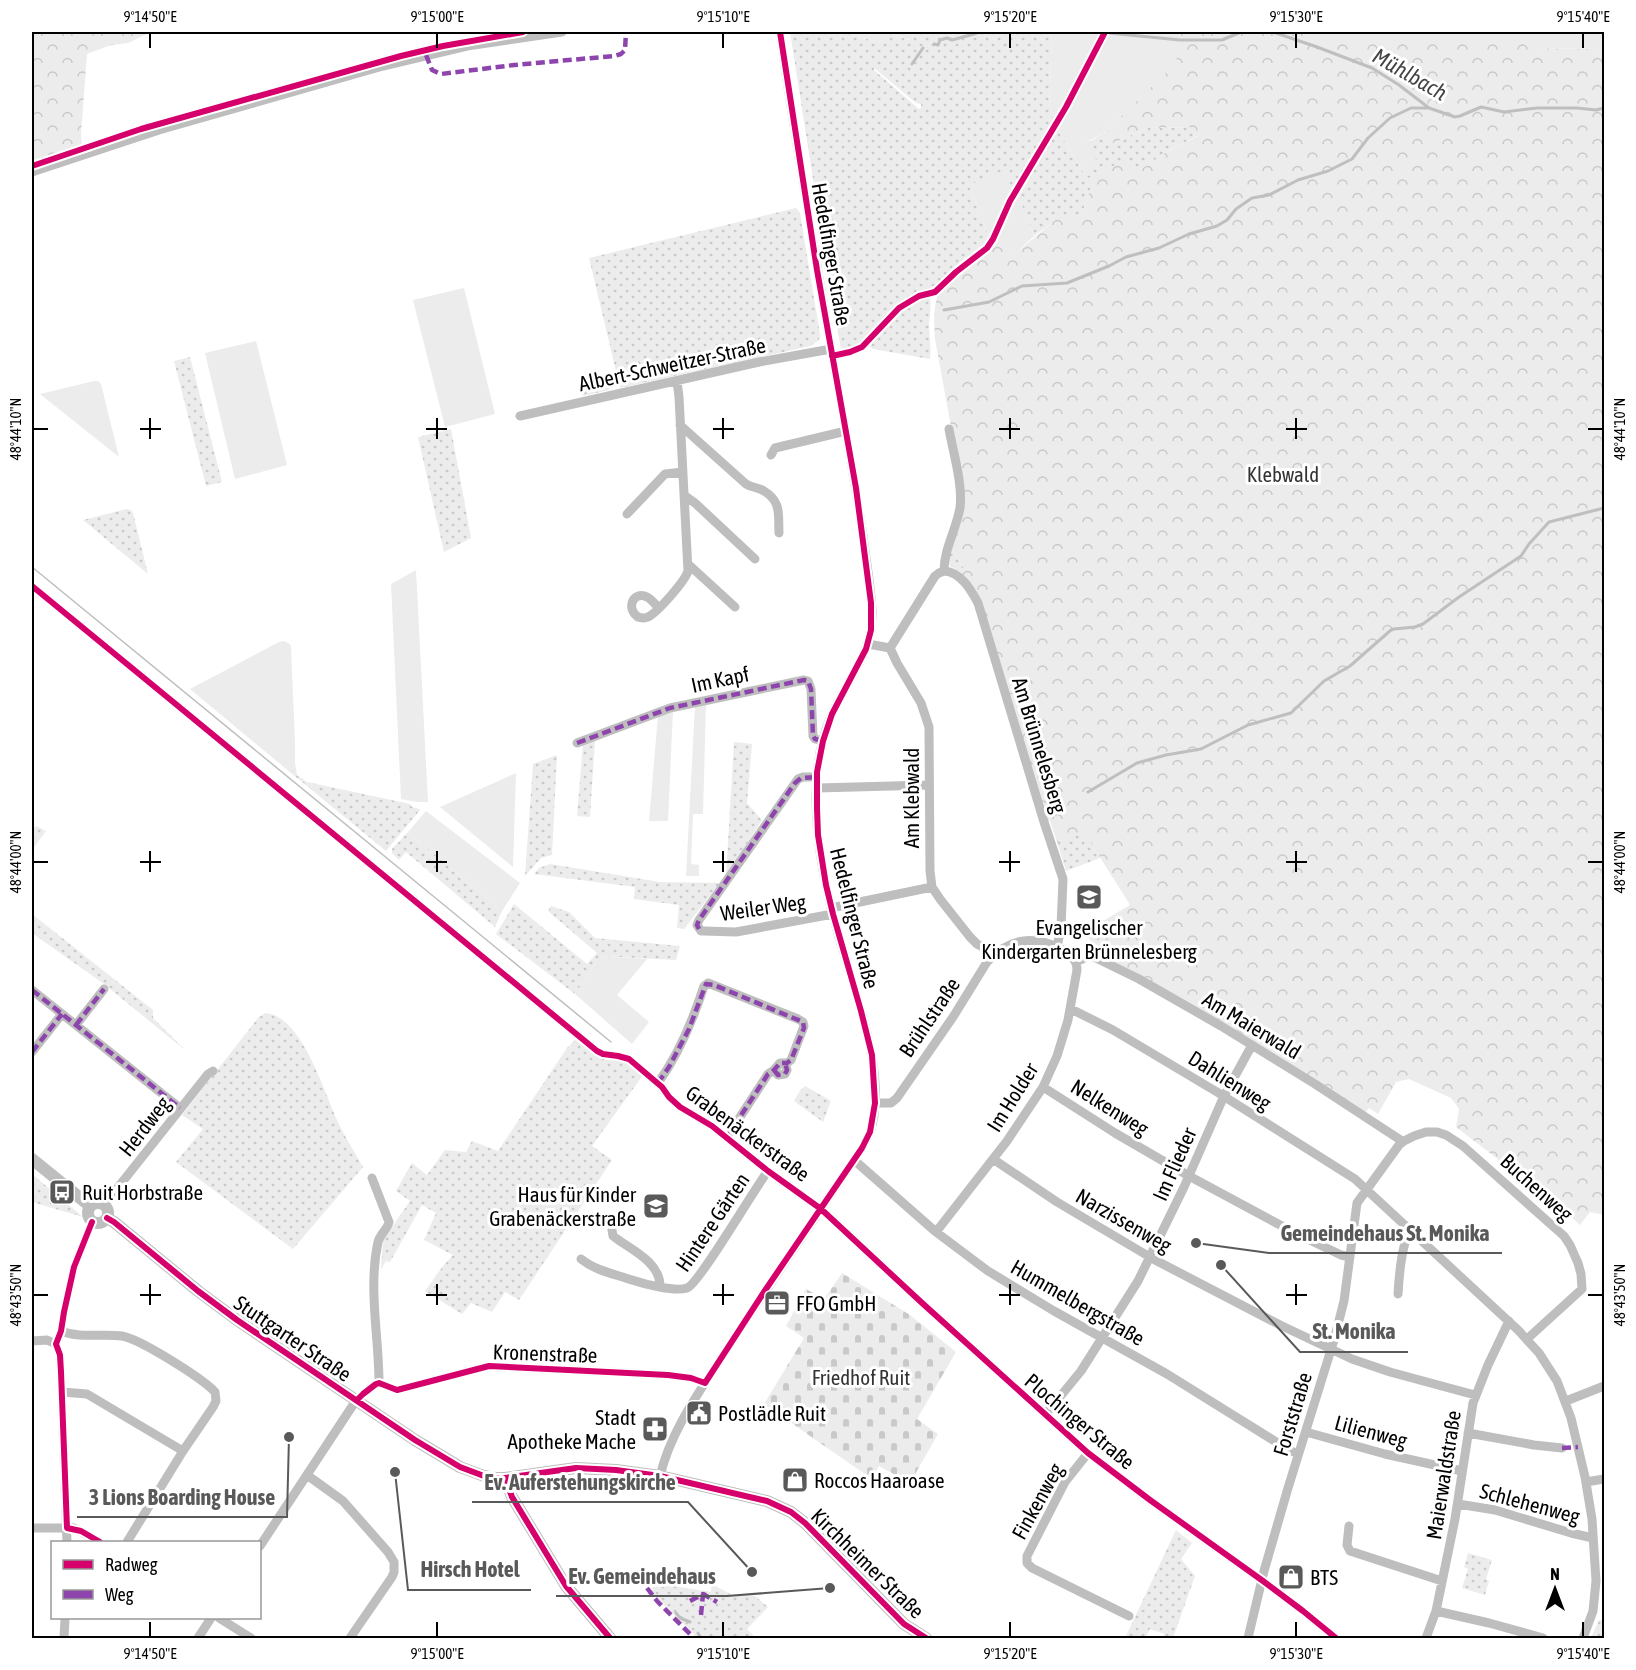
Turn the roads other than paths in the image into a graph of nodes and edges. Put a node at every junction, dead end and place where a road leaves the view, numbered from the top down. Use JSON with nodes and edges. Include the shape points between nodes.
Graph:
{"nodes":[{"id":1,"x":562,"y":32,"type":"edge"},
{"id":2,"x":780,"y":32,"type":"edge"},
{"id":3,"x":32,"y":172,"type":"edge"},
{"id":4,"x":831,"y":349,"type":"junction"},
{"id":5,"x":677,"y":381,"type":"junction"},
{"id":6,"x":520,"y":416,"type":"dead end"},
{"id":7,"x":680,"y":425,"type":"junction"},
{"id":8,"x":949,"y":429,"type":"dead end"},
{"id":9,"x":846,"y":431,"type":"junction"},
{"id":10,"x":771,"y":455,"type":"dead end"},
{"id":11,"x":683,"y":472,"type":"junction"},
{"id":12,"x":684,"y":496,"type":"junction"},
{"id":13,"x":627,"y":514,"type":"dead end"},
{"id":14,"x":779,"y":533,"type":"dead end"},
{"id":15,"x":755,"y":559,"type":"dead end"},
{"id":16,"x":688,"y":564,"type":"junction"},
{"id":17,"x":944,"y":571,"type":"junction"},
{"id":18,"x":658,"y":607,"type":"dead end"},
{"id":19,"x":735,"y":607,"type":"dead end"},
{"id":20,"x":868,"y":644,"type":"junction"},
{"id":21,"x":891,"y":648,"type":"junction"},
{"id":22,"x":823,"y":741,"type":"junction"},
{"id":23,"x":577,"y":742,"type":"dead end"},
{"id":24,"x":817,"y":777,"type":"junction"},
{"id":25,"x":929,"y":785,"type":"junction"},
{"id":26,"x":817,"y":788,"type":"junction"},
{"id":27,"x":932,"y":887,"type":"junction"},
{"id":28,"x":832,"y":911,"type":"junction"},
{"id":29,"x":1057,"y":947,"type":"junction"},
{"id":30,"x":994,"y":953,"type":"junction"},
{"id":31,"x":1076,"y":962,"type":"junction"},
{"id":32,"x":104,"y":989,"type":"dead end"},
{"id":33,"x":32,"y":990,"type":"edge"},
{"id":34,"x":1071,"y":1009,"type":"junction"},
{"id":35,"x":62,"y":1014,"type":"junction"},
{"id":36,"x":76,"y":1024,"type":"junction"},
{"id":37,"x":1252,"y":1045,"type":"junction"},
{"id":38,"x":32,"y":1052,"type":"edge"},
{"id":39,"x":213,"y":1071,"type":"dead end"},
{"id":40,"x":1043,"y":1087,"type":"junction"},
{"id":41,"x":1224,"y":1096,"type":"junction"},
{"id":42,"x":875,"y":1103,"type":"junction"},
{"id":43,"x":180,"y":1108,"type":"junction"},
{"id":44,"x":727,"y":1137,"type":"junction"},
{"id":45,"x":1402,"y":1142,"type":"junction"},
{"id":46,"x":32,"y":1159,"type":"edge"},
{"id":47,"x":993,"y":1159,"type":"junction"},
{"id":48,"x":854,"y":1160,"type":"junction"},
{"id":49,"x":768,"y":1171,"type":"junction"},
{"id":50,"x":1189,"y":1176,"type":"junction"},
{"id":51,"x":372,"y":1178,"type":"dead end"},
{"id":52,"x":1366,"y":1190,"type":"junction"},
{"id":53,"x":104,"y":1205,"type":"junction"},
{"id":54,"x":90,"y":1206,"type":"junction"},
{"id":55,"x":821,"y":1209,"type":"junction"},
{"id":56,"x":107,"y":1218,"type":"junction"},
{"id":57,"x":92,"y":1222,"type":"junction"},
{"id":58,"x":612,"y":1230,"type":"dead end"},
{"id":59,"x":1410,"y":1231,"type":"junction"},
{"id":60,"x":936,"y":1232,"type":"junction"},
{"id":61,"x":1150,"y":1257,"type":"junction"},
{"id":62,"x":1350,"y":1257,"type":"junction"},
{"id":63,"x":581,"y":1259,"type":"dead end"},
{"id":64,"x":660,"y":1286,"type":"junction"},
{"id":65,"x":1398,"y":1294,"type":"dead end"},
{"id":66,"x":1509,"y":1321,"type":"junction"},
{"id":67,"x":61,"y":1331,"type":"junction"},
{"id":68,"x":1103,"y":1338,"type":"junction"},
{"id":69,"x":1527,"y":1339,"type":"junction"},
{"id":70,"x":32,"y":1341,"type":"edge"},
{"id":71,"x":56,"y":1344,"type":"junction"},
{"id":72,"x":1332,"y":1349,"type":"junction"},
{"id":73,"x":379,"y":1383,"type":"junction"},
{"id":74,"x":705,"y":1383,"type":"junction"},
{"id":75,"x":1605,"y":1386,"type":"edge"},
{"id":76,"x":62,"y":1392,"type":"junction"},
{"id":77,"x":1475,"y":1395,"type":"junction"},
{"id":78,"x":357,"y":1400,"type":"junction"},
{"id":79,"x":1566,"y":1401,"type":"junction"},
{"id":80,"x":1045,"y":1415,"type":"junction"},
{"id":81,"x":1306,"y":1432,"type":"junction"},
{"id":82,"x":1468,"y":1433,"type":"junction"},
{"id":83,"x":1562,"y":1448,"type":"dead end"},
{"id":84,"x":183,"y":1451,"type":"junction"},
{"id":85,"x":1088,"y":1453,"type":"junction"},
{"id":86,"x":1298,"y":1454,"type":"junction"},
{"id":87,"x":1462,"y":1471,"type":"junction"},
{"id":88,"x":307,"y":1475,"type":"junction"},
{"id":89,"x":660,"y":1476,"type":"junction"},
{"id":90,"x":505,"y":1478,"type":"junction"},
{"id":91,"x":1605,"y":1479,"type":"edge"},
{"id":92,"x":1586,"y":1482,"type":"junction"},
{"id":93,"x":1458,"y":1503,"type":"junction"},
{"id":94,"x":1349,"y":1526,"type":"dead end"},
{"id":95,"x":32,"y":1528,"type":"edge"},
{"id":96,"x":67,"y":1528,"type":"junction"},
{"id":97,"x":1593,"y":1538,"type":"junction"},
{"id":98,"x":67,"y":1541,"type":"edge"},
{"id":99,"x":98,"y":1541,"type":"edge"},
{"id":100,"x":129,"y":1541,"type":"edge"},
{"id":101,"x":261,"y":1544,"type":"edge"},
{"id":102,"x":1600,"y":1568,"type":"edge"},
{"id":103,"x":1263,"y":1581,"type":"junction"},
{"id":104,"x":1442,"y":1581,"type":"junction"},
{"id":105,"x":1436,"y":1611,"type":"junction"},
{"id":106,"x":1129,"y":1616,"type":"dead end"},
{"id":107,"x":66,"y":1619,"type":"edge"},
{"id":108,"x":210,"y":1619,"type":"edge"},
{"id":109,"x":222,"y":1619,"type":"edge"},
{"id":110,"x":1508,"y":1628,"type":"junction"},
{"id":111,"x":918,"y":1637,"type":"edge"},
{"id":112,"x":1332,"y":1637,"type":"edge"},
{"id":113,"x":64,"y":1638,"type":"edge"},
{"id":114,"x":198,"y":1638,"type":"edge"},
{"id":115,"x":251,"y":1638,"type":"edge"},
{"id":116,"x":350,"y":1638,"type":"edge"},
{"id":117,"x":610,"y":1638,"type":"edge"},
{"id":118,"x":1248,"y":1638,"type":"edge"},
{"id":119,"x":1426,"y":1638,"type":"edge"},
{"id":120,"x":1505,"y":1638,"type":"edge"},
{"id":121,"x":1543,"y":1638,"type":"edge"},
{"id":122,"x":1583,"y":1638,"type":"edge"}],
"edges":[{"from":1,"to":3,"type":"street","via":[[467,46],[383,66],[159,130]]},
{"from":2,"to":4,"type":"street","name":"Hedelfinger Straße"},
{"from":4,"to":5,"type":"street","name":"Albert-Schweitzer-Straße"},
{"from":4,"to":9,"type":"street","name":"Hedelfinger Straße"},
{"from":5,"to":6,"type":"street","name":"Albert-Schweitzer-Straße"},
{"from":5,"to":7,"type":"street"},
{"from":7,"to":11,"type":"street"},
{"from":7,"to":14,"type":"street","via":[[746,484],[763,490],[777,502]]},
{"from":8,"to":17,"type":"street","via":[[960,500]]},
{"from":9,"to":10,"type":"street","via":[[775,448]]},
{"from":9,"to":20,"type":"street","name":"Hedelfinger Straße","via":[[871,603]]},
{"from":11,"to":12,"type":"street"},
{"from":11,"to":13,"type":"street","via":[[665,474]]},
{"from":12,"to":15,"type":"street"},
{"from":12,"to":16,"type":"street"},
{"from":16,"to":18,"type":"street","via":[[685,579]]},
{"from":16,"to":19,"type":"street"},
{"from":17,"to":21,"type":"street","via":[[935,576]]},
{"from":17,"to":29,"type":"street","name":"Am Brünnelesberg","via":[[959,577],[978,603],[1064,879]]},
{"from":20,"to":21,"type":"street"},
{"from":20,"to":22,"type":"street","name":"Hedelfinger Straße","via":[[835,708]]},
{"from":21,"to":25,"type":"street","name":"Am Klebwald","via":[[927,718]]},
{"from":22,"to":23,"type":"street","name":"Im Kapf","via":[[813,736],[811,689],[804,680],[670,708]]},
{"from":22,"to":24,"type":"street","name":"Hedelfinger Straße"},
{"from":24,"to":26,"type":"street","name":"Hedelfinger Straße"},
{"from":24,"to":28,"type":"street","name":"Weiler Weg","via":[[798,779],[697,925],[704,932],[736,932]]},
{"from":25,"to":26,"type":"street"},
{"from":25,"to":27,"type":"street","name":"Am Klebwald"},
{"from":26,"to":28,"type":"street","name":"Hedelfinger Straße","via":[[818,835]]},
{"from":27,"to":28,"type":"street","name":"Weiler Weg"},
{"from":27,"to":30,"type":"street","via":[[970,937]]},
{"from":28,"to":42,"type":"street","name":"Hedelfinger Straße","via":[[872,1055]]},
{"from":29,"to":30,"type":"street","via":[[1028,940]]},
{"from":29,"to":31,"type":"street"},
{"from":30,"to":42,"type":"street","name":"Brühlstraße","via":[[897,1098],[891,1103]]},
{"from":31,"to":34,"type":"street","name":"Im Holder"},
{"from":31,"to":37,"type":"street","name":"Am Maierwald","via":[[1092,957],[1115,966]]},
{"from":32,"to":36,"type":"street"},
{"from":33,"to":35,"type":"street"},
{"from":34,"to":40,"type":"street","name":"Im Holder"},
{"from":34,"to":41,"type":"street","name":"Dahlienweg"},
{"from":35,"to":36,"type":"street"},
{"from":35,"to":38,"type":"street"},
{"from":36,"to":43,"type":"street"},
{"from":37,"to":41,"type":"street","name":"Im Flieder"},
{"from":37,"to":45,"type":"street","name":"Am Maierwald"},
{"from":39,"to":43,"type":"street","name":"Herdweg"},
{"from":40,"to":47,"type":"street","name":"Im Holder"},
{"from":40,"to":50,"type":"street","name":"Nelkenweg"},
{"from":41,"to":50,"type":"street","name":"Im Flieder"},
{"from":41,"to":52,"type":"street","name":"Dahlienweg","via":[[1346,1173]]},
{"from":42,"to":48,"type":"street","name":"Hedelfinger Straße","via":[[870,1131]]},
{"from":43,"to":53,"type":"street","name":"Herdweg"},
{"from":44,"to":44,"type":"street","name":"Grabenäckerstraße","via":[[768,1074],[774,1070],[778,1075],[785,1074],[788,1070],[785,1063],[791,1060],[804,1028],[803,1022],[708,983],[689,1029],[658,1083],[680,1107]]},
{"from":44,"to":49,"type":"street","name":"Grabenäckerstraße"},
{"from":45,"to":52,"type":"street","name":"Forststraße"},
{"from":45,"to":69,"type":"street","name":"Buchenweg","via":[[1434,1132],[1454,1139],[1570,1245],[1580,1267],[1582,1289]]},
{"from":46,"to":54,"type":"main road"},
{"from":47,"to":60,"type":"street","name":"Im Holder"},
{"from":47,"to":61,"type":"street","name":"Narzissenweg"},
{"from":48,"to":55,"type":"street","name":"Hedelfinger Straße"},
{"from":48,"to":60,"type":"street","name":"Hummelbergstraße"},
{"from":49,"to":55,"type":"street","name":"Grabenäckerstraße"},
{"from":49,"to":64,"type":"street","name":"Hintere Gärten","via":[[692,1285],[683,1289]]},
{"from":50,"to":61,"type":"street","name":"Im Flieder"},
{"from":50,"to":62,"type":"street","name":"Nelkenweg","via":[[1287,1229]]},
{"from":51,"to":73,"type":"street","via":[[389,1222],[378,1240],[375,1287]]},
{"from":52,"to":59,"type":"street","name":"Dahlienweg"},
{"from":52,"to":62,"type":"street","name":"Forststraße","via":[[1356,1206]]},
{"from":53,"to":54,"type":"main road"},
{"from":53,"to":56,"type":"main road"},
{"from":54,"to":57,"type":"main road","via":[[88,1216]]},
{"from":55,"to":74,"type":"street","name":"Hedelfinger Straße"},
{"from":55,"to":80,"type":"street","name":"Plochinger Straße"},
{"from":56,"to":57,"type":"main road"},
{"from":56,"to":78,"type":"main road","name":"Stuttgarter Straße","via":[[218,1307]]},
{"from":57,"to":67,"type":"street","via":[[75,1268]]},
{"from":58,"to":64,"type":"street","via":[[613,1236],[650,1263]]},
{"from":59,"to":65,"type":"street"},
{"from":59,"to":66,"type":"street","name":"Dahlienweg"},
{"from":60,"to":68,"type":"street","name":"Hummelbergstraße","via":[[988,1271]]},
{"from":61,"to":68,"type":"street","name":"Im Flieder"},
{"from":61,"to":72,"type":"street","name":"Narzissenweg"},
{"from":62,"to":72,"type":"street","name":"Forststraße"},
{"from":63,"to":64,"type":"street","name":"Hintere Gärten","via":[[590,1266]]},
{"from":66,"to":69,"type":"street","name":"Dahlienweg"},
{"from":66,"to":77,"type":"street","name":"Maierwaldstraße"},
{"from":67,"to":71,"type":"street"},
{"from":67,"to":84,"type":"street","via":[[128,1338],[164,1356],[211,1388],[216,1401]]},
{"from":68,"to":80,"type":"street","name":"Im Flieder"},
{"from":68,"to":86,"type":"street","name":"Hummelbergstraße"},
{"from":69,"to":79,"type":"street","name":"Dahlienweg","via":[[1550,1369]]},
{"from":70,"to":71,"type":"street"},
{"from":71,"to":76,"type":"street"},
{"from":72,"to":77,"type":"street","name":"Narzissenweg","via":[[1390,1372]]},
{"from":72,"to":81,"type":"street","name":"Forststraße"},
{"from":73,"to":74,"type":"street","name":"Kronenstraße","via":[[397,1390],[489,1366],[631,1373],[691,1378]]},
{"from":73,"to":78,"type":"street"},
{"from":74,"to":89,"type":"street","name":"Hedelfinger Straße","via":[[675,1435]]},
{"from":75,"to":79,"type":"street"},
{"from":76,"to":84,"type":"street","via":[[87,1394]]},
{"from":76,"to":96,"type":"street"},
{"from":77,"to":82,"type":"street","name":"Maierwaldstraße"},
{"from":78,"to":88,"type":"street"},
{"from":78,"to":90,"type":"main road","name":"Stuttgarter Straße","via":[[460,1467],[484,1476]]},
{"from":79,"to":92,"type":"street","name":"Dahlienweg"},
{"from":80,"to":85,"type":"street","name":"Plochinger Straße"},
{"from":81,"to":86,"type":"street","name":"Forststraße"},
{"from":81,"to":87,"type":"street","name":"Lilienweg"},
{"from":82,"to":83,"type":"street"},
{"from":82,"to":87,"type":"street","name":"Maierwaldstraße"},
{"from":84,"to":100,"type":"street"},
{"from":85,"to":103,"type":"street","name":"Plochinger Straße"},
{"from":85,"to":106,"type":"street","name":"Finkenweg","via":[[1065,1482],[1027,1563]]},
{"from":86,"to":103,"type":"street","name":"Forststraße"},
{"from":87,"to":93,"type":"street","name":"Maierwaldstraße"},
{"from":88,"to":101,"type":"street"},
{"from":88,"to":116,"type":"street","via":[[354,1513],[392,1559],[392,1577]]},
{"from":89,"to":90,"type":"main road","name":"Kirchheimer Straße","via":[[576,1468]]},
{"from":89,"to":111,"type":"main road","name":"Kirchheimer Straße","via":[[757,1498],[791,1512]]},
{"from":90,"to":117,"type":"main road","via":[[512,1497],[572,1596]]},
{"from":91,"to":92,"type":"street"},
{"from":92,"to":97,"type":"street","name":"Dahlienweg"},
{"from":93,"to":97,"type":"street","name":"Schlehenweg"},
{"from":93,"to":104,"type":"street","name":"Maierwaldstraße"},
{"from":94,"to":104,"type":"street","via":[[1350,1551]]},
{"from":95,"to":96,"type":"street"},
{"from":96,"to":98,"type":"street"},
{"from":96,"to":99,"type":"street"},
{"from":97,"to":102,"type":"street","name":"Dahlienweg"},
{"from":102,"to":122,"type":"street","name":"Dahlienweg","via":[[1592,1618]]},
{"from":103,"to":112,"type":"street","name":"Plochinger Straße"},
{"from":103,"to":118,"type":"street","name":"Forststraße"},
{"from":104,"to":105,"type":"street","name":"Maierwaldstraße"},
{"from":105,"to":110,"type":"street"},
{"from":105,"to":119,"type":"street","name":"Maierwaldstraße"},
{"from":107,"to":113,"type":"street"},
{"from":108,"to":114,"type":"street"},
{"from":109,"to":115,"type":"street"},
{"from":110,"to":120,"type":"street"},
{"from":110,"to":121,"type":"street"}]}
